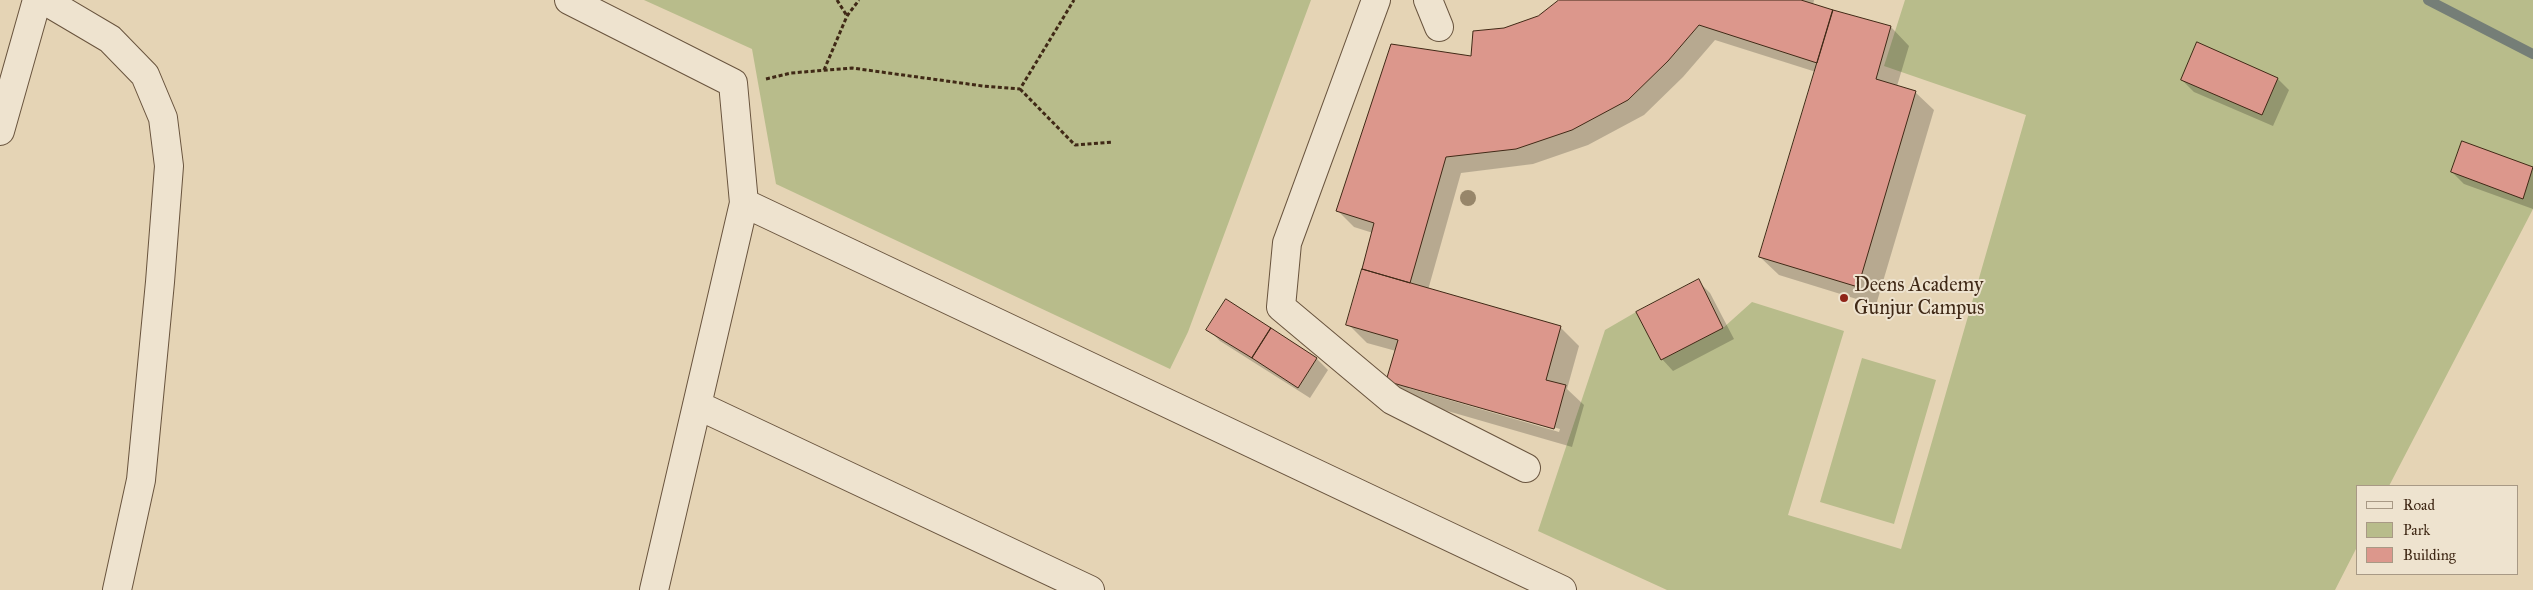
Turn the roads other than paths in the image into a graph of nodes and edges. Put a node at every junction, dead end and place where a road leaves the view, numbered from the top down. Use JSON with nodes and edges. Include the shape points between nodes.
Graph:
{"nodes":[{"id":1,"x":37,"y":0,"type":"edge"},
{"id":2,"x":44,"y":0,"type":"edge"},
{"id":3,"x":569,"y":0,"type":"edge"},
{"id":4,"x":1376,"y":0,"type":"edge"},
{"id":5,"x":1428,"y":0,"type":"edge"},
{"id":6,"x":1439,"y":27,"type":"dead end"},
{"id":7,"x":0,"y":131,"type":"edge"},
{"id":8,"x":744,"y":203,"type":"junction"},
{"id":9,"x":696,"y":405,"type":"junction"},
{"id":10,"x":1526,"y":468,"type":"dead end"},
{"id":11,"x":117,"y":590,"type":"edge"},
{"id":12,"x":654,"y":590,"type":"edge"},
{"id":13,"x":1090,"y":590,"type":"edge"},
{"id":14,"x":1562,"y":590,"type":"edge"}],
"edges":[{"from":1,"to":7,"type":"street"},
{"from":2,"to":11,"type":"street","via":[[110,39],[145,74],[164,118],[169,166],[158,302],[140,480]]},
{"from":3,"to":8,"type":"street","via":[[733,83]]},
{"from":4,"to":10,"type":"street","via":[[1288,243],[1281,308],[1392,400]]},
{"from":5,"to":6,"type":"street"},
{"from":8,"to":9,"type":"street"},
{"from":8,"to":14,"type":"street"},
{"from":9,"to":12,"type":"street"},
{"from":9,"to":13,"type":"street"}]}
